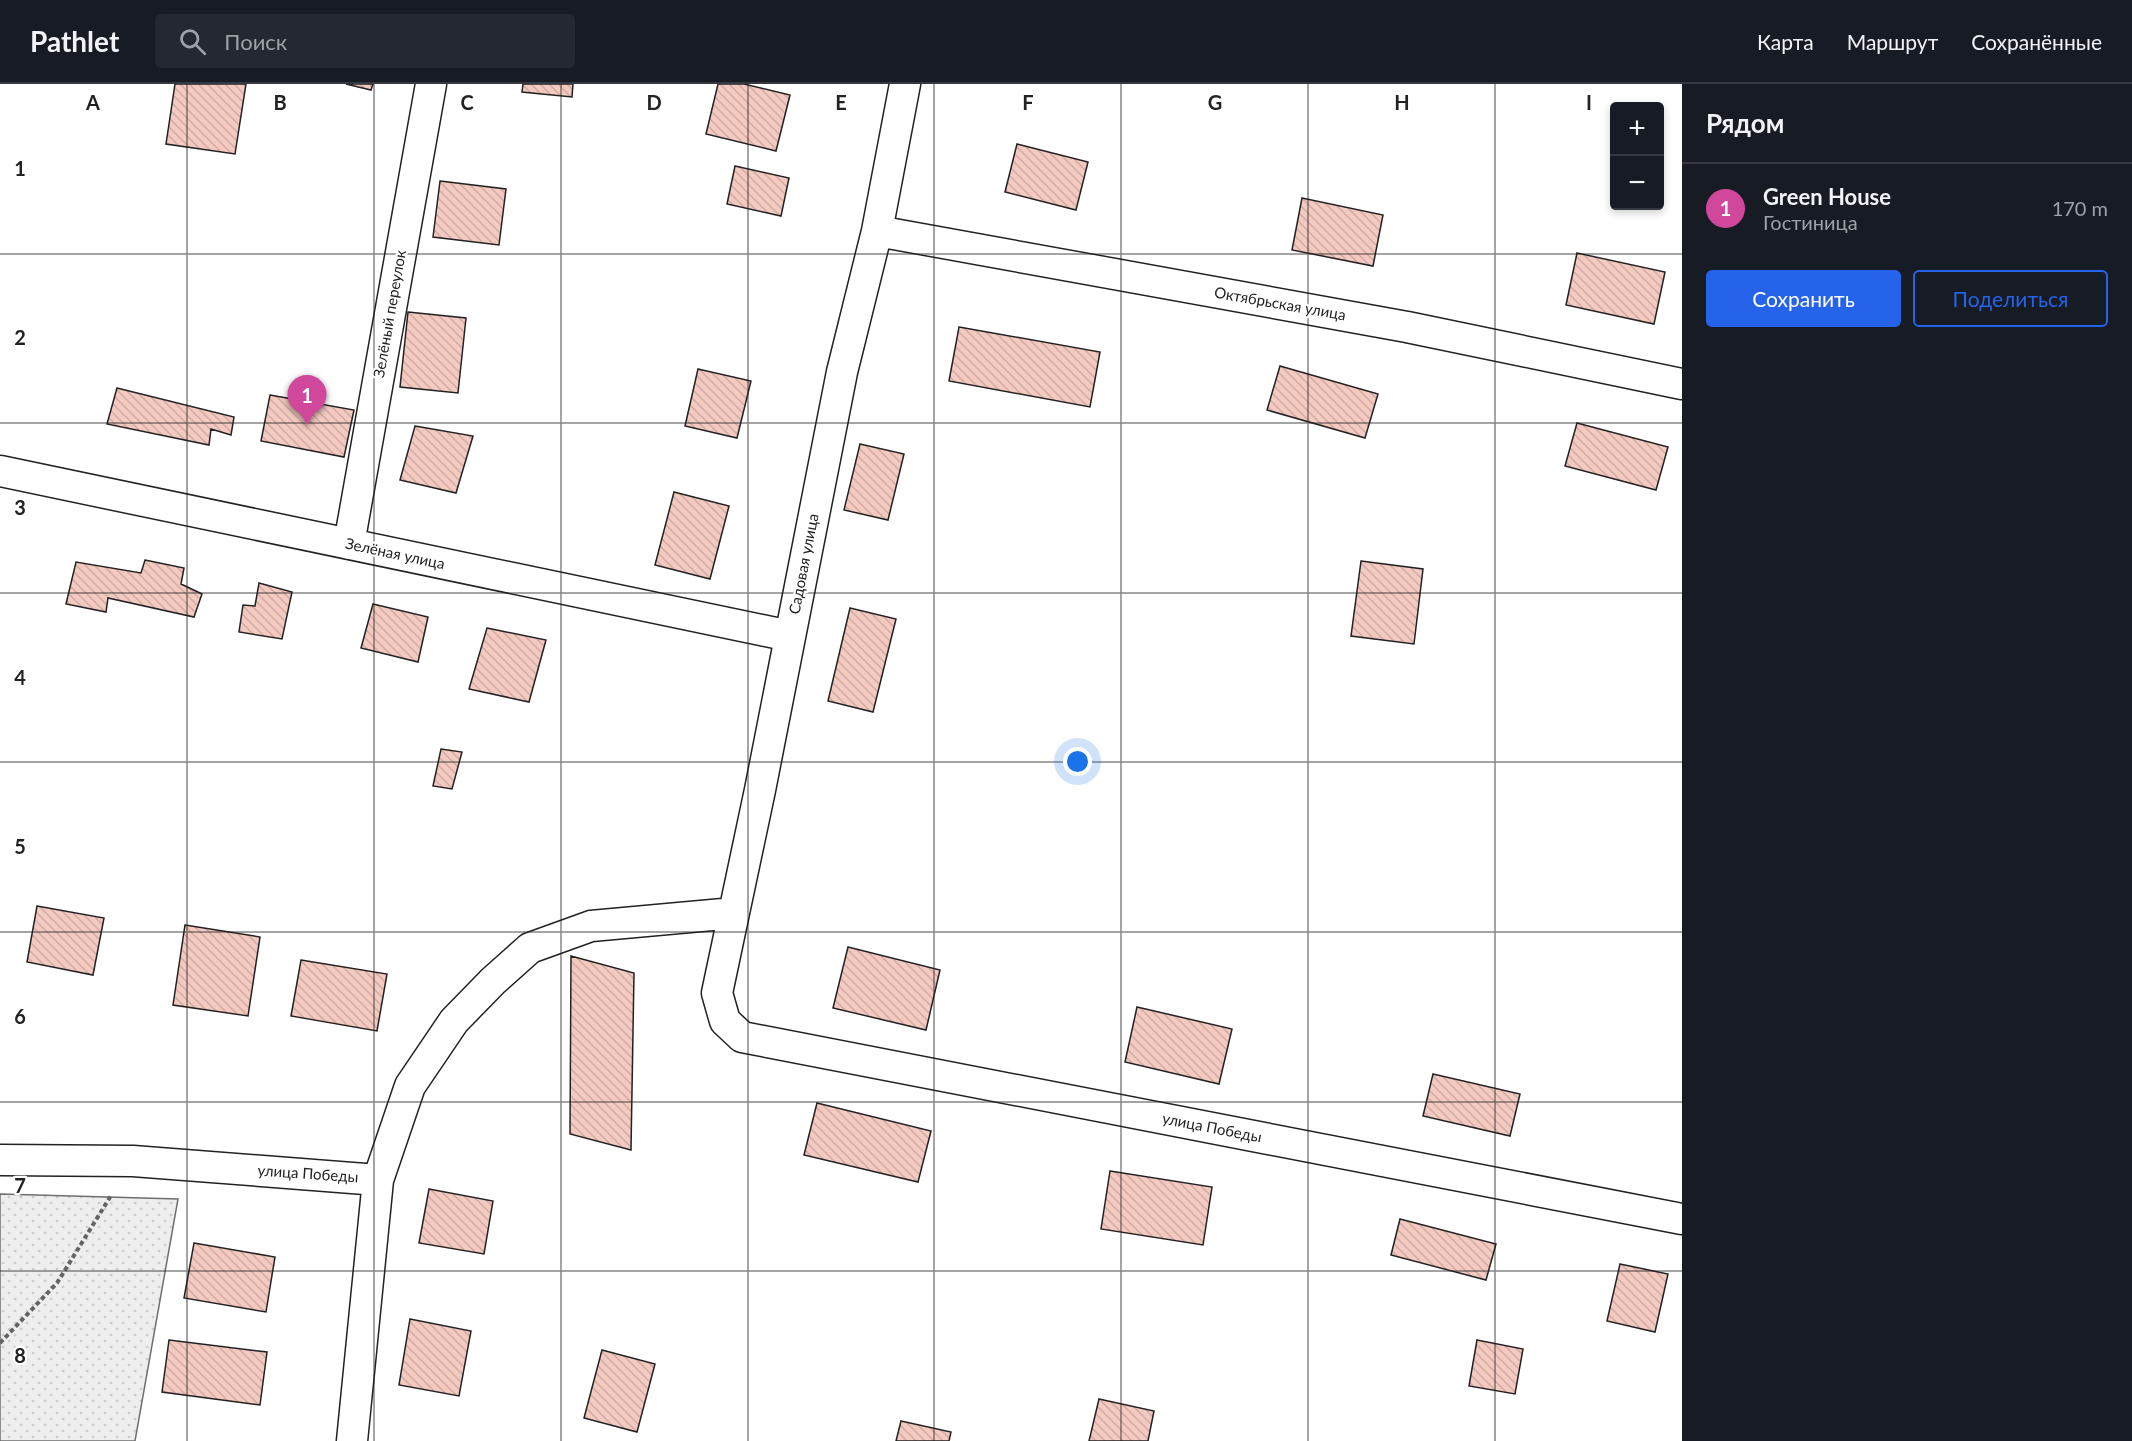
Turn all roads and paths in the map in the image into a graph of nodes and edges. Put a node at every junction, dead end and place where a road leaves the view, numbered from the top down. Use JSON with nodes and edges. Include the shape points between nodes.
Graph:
{"nodes":[{"id":1,"x":431,"y":84,"type":"edge"},
{"id":2,"x":905,"y":84,"type":"edge"},
{"id":3,"x":876,"y":231,"type":"junction"},
{"id":4,"x":1682,"y":384,"type":"edge"},
{"id":5,"x":0,"y":471,"type":"edge"},
{"id":6,"x":349,"y":544,"type":"junction"},
{"id":7,"x":790,"y":636,"type":"junction"},
{"id":8,"x":734,"y":913,"type":"junction"},
{"id":9,"x":742,"y":1037,"type":"joint"},
{"id":10,"x":0,"y":1160,"type":"edge"},
{"id":11,"x":133,"y":1161,"type":"junction"},
{"id":12,"x":378,"y":1180,"type":"junction"},
{"id":13,"x":1682,"y":1219,"type":"edge"},
{"id":14,"x":0,"y":1343,"type":"edge"},
{"id":15,"x":360,"y":1440,"type":"edge"}],
"edges":[{"from":1,"to":6,"type":"street","name":"Зелёный переулок"},
{"from":2,"to":3,"type":"street","name":"Садовая улица"},
{"from":3,"to":4,"type":"street","name":"Октябрьская улица","via":[[1396,325]]},
{"from":3,"to":7,"type":"street","name":"Садовая улица","via":[[842,372]]},
{"from":5,"to":6,"type":"street","name":"Зелёная улица"},
{"from":6,"to":7,"type":"street","name":"Зелёная улица"},
{"from":7,"to":8,"type":"street","name":"Садовая улица"},
{"from":8,"to":9,"type":"street","name":"Садовая улица","via":[[717,993],[726,1021]]},
{"from":8,"to":12,"type":"street","name":"улица Победы","via":[[591,926],[530,948],[454,1021],[410,1086]]},
{"from":9,"to":13,"type":"street","name":"улица Победы"},
{"from":10,"to":11,"type":"street","name":"улица Победы"},
{"from":11,"to":12,"type":"street","name":"улица Победы"},
{"from":11,"to":14,"type":"path","via":[[57,1283]]},
{"from":12,"to":15,"type":"street"}]}
